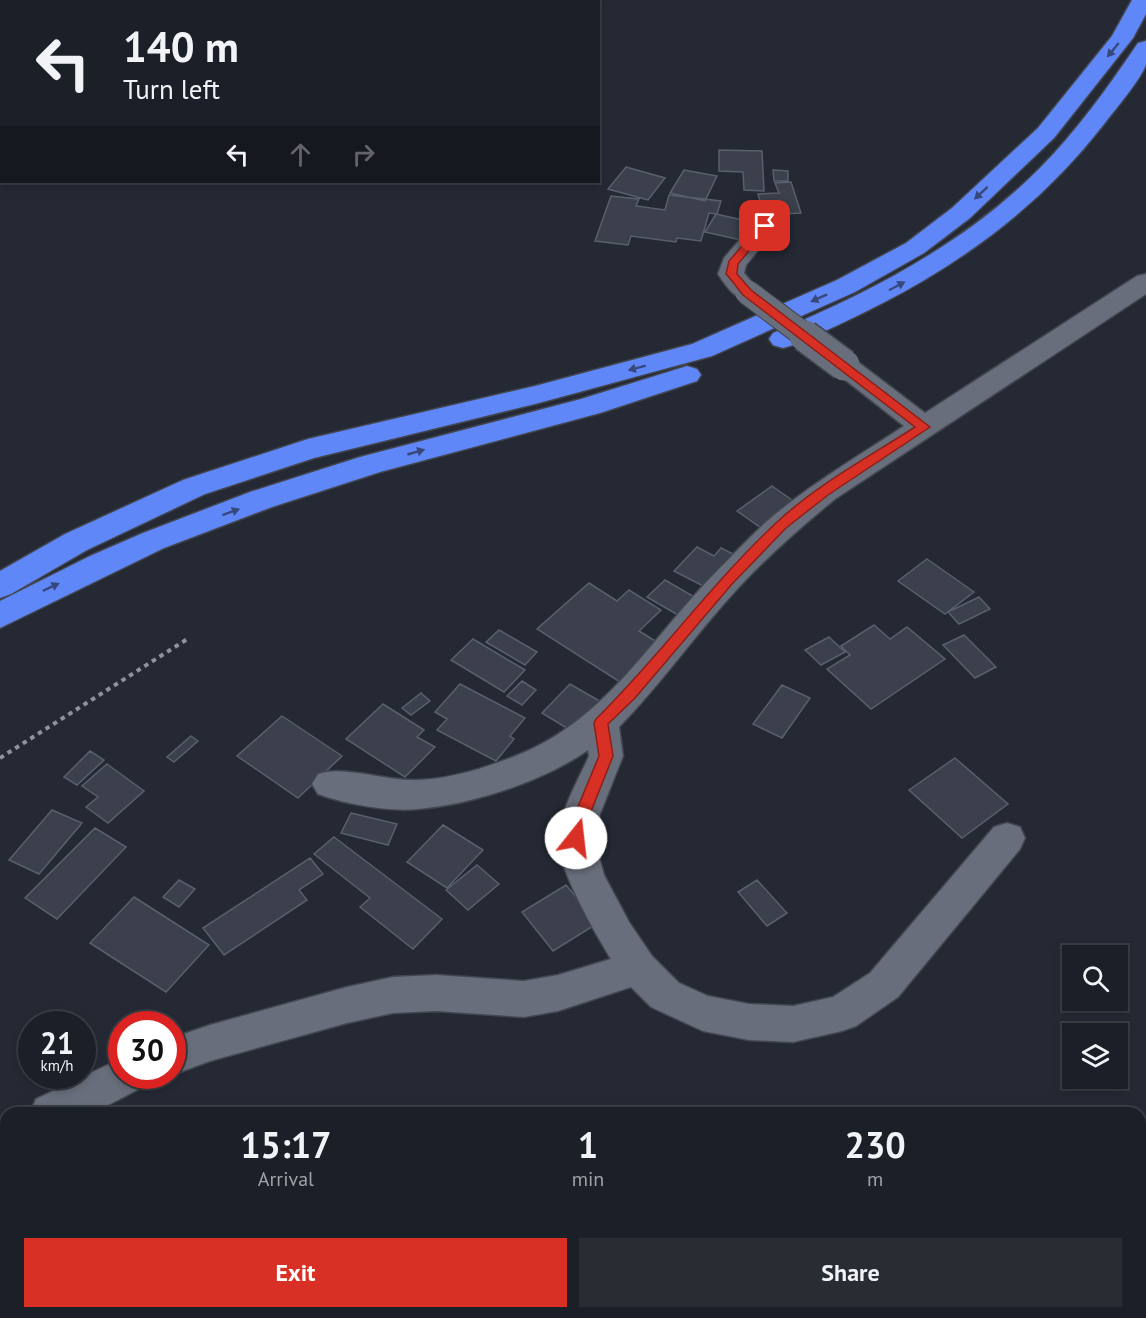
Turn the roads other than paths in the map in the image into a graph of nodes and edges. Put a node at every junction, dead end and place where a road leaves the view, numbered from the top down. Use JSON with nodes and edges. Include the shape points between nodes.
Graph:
{"nodes":[{"id":1,"x":1143,"y":0,"type":"edge"},
{"id":2,"x":1146,"y":48,"type":"edge"},
{"id":3,"x":765,"y":226,"type":"dead end"},
{"id":4,"x":1146,"y":282,"type":"edge"},
{"id":5,"x":924,"y":427,"type":"junction"},
{"id":6,"x":0,"y":586,"type":"edge"},
{"id":7,"x":0,"y":616,"type":"edge"},
{"id":8,"x":601,"y":723,"type":"junction"},
{"id":9,"x":330,"y":784,"type":"dead end"},
{"id":10,"x":1006,"y":838,"type":"dead end"},
{"id":11,"x":638,"y":968,"type":"junction"},
{"id":12,"x":186,"y":1051,"type":"edge"},
{"id":13,"x":108,"y":1084,"type":"edge"},
{"id":14,"x":63,"y":1107,"type":"edge"}],
"edges":[{"from":1,"to":6,"type":"highway","one_way":true,"via":[[1122,38],[1047,133],[961,213],[915,248],[846,286],[702,350],[308,449],[194,487],[76,542]]},
{"from":7,"to":2,"type":"highway","one_way":true,"via":[[45,590],[123,555],[265,499],[350,471],[681,378],[790,336],[888,291],[932,267],[1011,209],[1094,121]]},
{"from":3,"to":5,"type":"street","bridge":true,"via":[[733,264],[731,274],[747,292]]},
{"from":4,"to":5,"type":"street"},
{"from":5,"to":8,"type":"street","via":[[824,492],[782,525],[727,580]]},
{"from":8,"to":9,"type":"street","via":[[539,761],[461,787],[417,795]]},
{"from":8,"to":11,"type":"street","via":[[606,756],[576,838],[586,877]]},
{"from":10,"to":11,"type":"street","via":[[884,985],[842,1013],[793,1024],[749,1022],[703,1013],[665,995]]},
{"from":11,"to":12,"type":"street","via":[[558,993],[524,999],[436,993],[393,996],[347,1005]]},
{"from":13,"to":14,"type":"street"}]}
